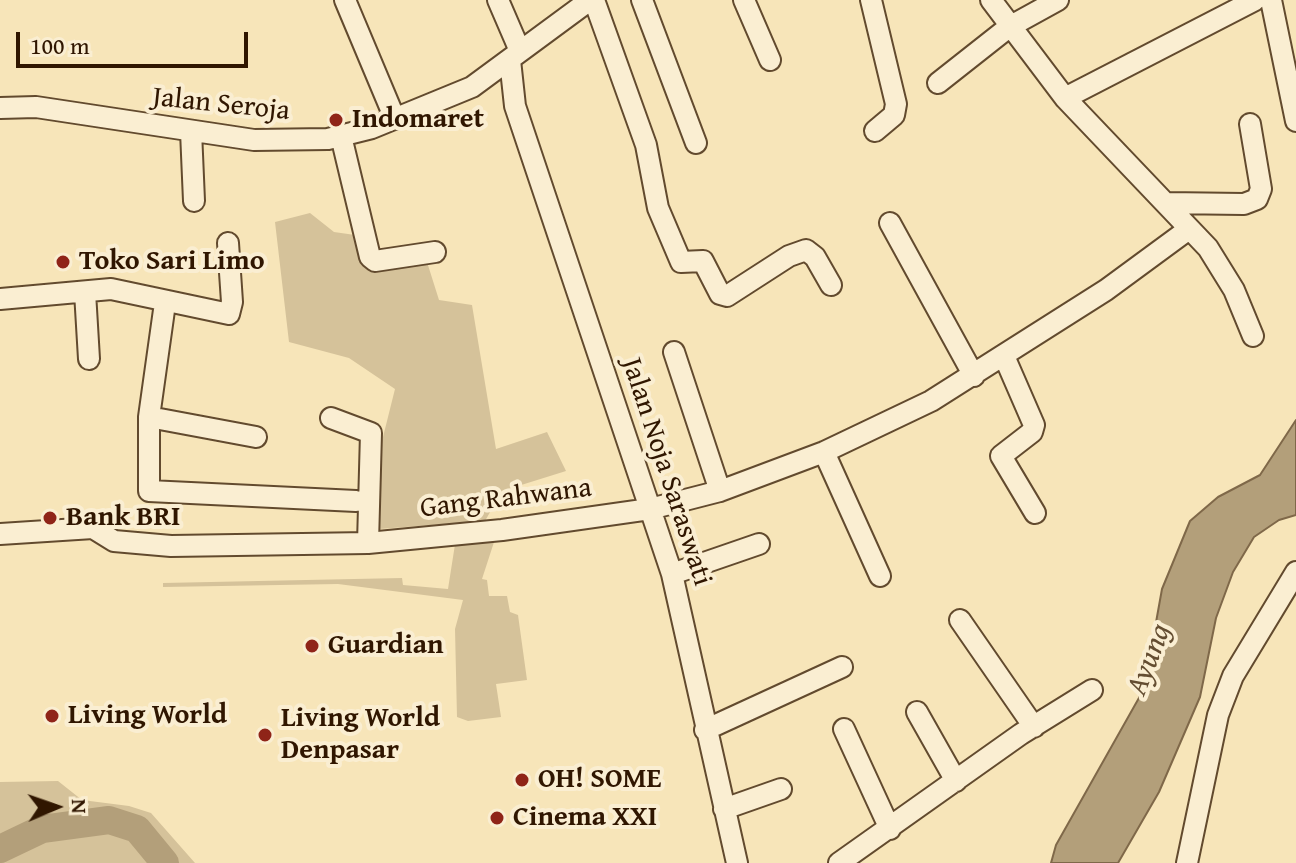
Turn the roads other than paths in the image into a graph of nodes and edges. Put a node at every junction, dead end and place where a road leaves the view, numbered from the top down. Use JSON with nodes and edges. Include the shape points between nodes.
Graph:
{"nodes":[{"id":1,"x":345,"y":0,"type":"edge"},
{"id":2,"x":498,"y":0,"type":"edge"},
{"id":3,"x":642,"y":0,"type":"edge"},
{"id":4,"x":744,"y":0,"type":"edge"},
{"id":5,"x":871,"y":0,"type":"edge"},
{"id":6,"x":991,"y":0,"type":"edge"},
{"id":7,"x":1058,"y":0,"type":"edge"},
{"id":8,"x":1255,"y":0,"type":"edge"},
{"id":9,"x":1271,"y":0,"type":"edge"},
{"id":10,"x":584,"y":2,"type":"edge"},
{"id":11,"x":1222,"y":7,"type":"edge"},
{"id":12,"x":1009,"y":27,"type":"junction"},
{"id":13,"x":515,"y":56,"type":"junction"},
{"id":14,"x":770,"y":60,"type":"dead end"},
{"id":15,"x":489,"y":77,"type":"junction"},
{"id":16,"x":938,"y":83,"type":"dead end"},
{"id":17,"x":1065,"y":98,"type":"junction"},
{"id":18,"x":515,"y":106,"type":"junction"},
{"id":19,"x":0,"y":108,"type":"edge"},
{"id":20,"x":395,"y":119,"type":"junction"},
{"id":21,"x":1296,"y":121,"type":"edge"},
{"id":22,"x":1250,"y":124,"type":"dead end"},
{"id":23,"x":191,"y":131,"type":"junction"},
{"id":24,"x":875,"y":131,"type":"dead end"},
{"id":25,"x":341,"y":136,"type":"junction"},
{"id":26,"x":696,"y":143,"type":"dead end"},
{"id":27,"x":194,"y":201,"type":"dead end"},
{"id":28,"x":1166,"y":203,"type":"junction"},
{"id":29,"x":890,"y":223,"type":"dead end"},
{"id":30,"x":1189,"y":229,"type":"junction"},
{"id":31,"x":228,"y":243,"type":"dead end"},
{"id":32,"x":435,"y":252,"type":"dead end"},
{"id":33,"x":831,"y":285,"type":"dead end"},
{"id":34,"x":85,"y":292,"type":"junction"},
{"id":35,"x":0,"y":299,"type":"edge"},
{"id":36,"x":165,"y":303,"type":"junction"},
{"id":37,"x":1253,"y":336,"type":"dead end"},
{"id":38,"x":674,"y":352,"type":"dead end"},
{"id":39,"x":1004,"y":356,"type":"junction"},
{"id":40,"x":89,"y":359,"type":"dead end"},
{"id":41,"x":974,"y":376,"type":"junction"},
{"id":42,"x":149,"y":417,"type":"junction"},
{"id":43,"x":331,"y":418,"type":"dead end"},
{"id":44,"x":256,"y":437,"type":"dead end"},
{"id":45,"x":824,"y":452,"type":"junction"},
{"id":46,"x":720,"y":491,"type":"junction"},
{"id":47,"x":356,"y":501,"type":"dead end"},
{"id":48,"x":650,"y":509,"type":"junction"},
{"id":49,"x":1035,"y":513,"type":"dead end"},
{"id":50,"x":0,"y":534,"type":"edge"},
{"id":51,"x":368,"y":543,"type":"junction"},
{"id":52,"x":759,"y":544,"type":"dead end"},
{"id":53,"x":1296,"y":572,"type":"edge"},
{"id":54,"x":672,"y":574,"type":"junction"},
{"id":55,"x":880,"y":576,"type":"dead end"},
{"id":56,"x":960,"y":620,"type":"dead end"},
{"id":57,"x":842,"y":667,"type":"dead end"},
{"id":58,"x":1092,"y":690,"type":"dead end"},
{"id":59,"x":917,"y":712,"type":"dead end"},
{"id":60,"x":1034,"y":727,"type":"junction"},
{"id":61,"x":844,"y":729,"type":"dead end"},
{"id":62,"x":705,"y":730,"type":"junction"},
{"id":63,"x":956,"y":781,"type":"junction"},
{"id":64,"x":781,"y":789,"type":"dead end"},
{"id":65,"x":724,"y":809,"type":"junction"},
{"id":66,"x":890,"y":829,"type":"junction"},
{"id":67,"x":737,"y":863,"type":"edge"},
{"id":68,"x":839,"y":863,"type":"edge"},
{"id":69,"x":1187,"y":863,"type":"edge"}],
"edges":[{"from":1,"to":20,"type":"street"},
{"from":2,"to":13,"type":"street","name":"Jalan Noja Saraswati"},
{"from":3,"to":26,"type":"street"},
{"from":4,"to":14,"type":"street"},
{"from":5,"to":24,"type":"street","via":[[896,104],[894,115]]},
{"from":6,"to":12,"type":"street"},
{"from":7,"to":12,"type":"street"},
{"from":8,"to":11,"type":"street"},
{"from":9,"to":21,"type":"street"},
{"from":10,"to":13,"type":"street","name":"Jalan Seroja"},
{"from":10,"to":33,"type":"street","via":[[646,145],[658,208],[681,262],[703,261],[720,294],[727,296],[806,250]]},
{"from":11,"to":17,"type":"street"},
{"from":12,"to":16,"type":"street"},
{"from":12,"to":17,"type":"street"},
{"from":13,"to":15,"type":"street","name":"Jalan Seroja"},
{"from":13,"to":18,"type":"street","name":"Jalan Noja Saraswati"},
{"from":15,"to":18,"type":"street","name":"Jalan Noja Saraswati"},
{"from":15,"to":20,"type":"street","name":"Jalan Seroja"},
{"from":17,"to":28,"type":"street"},
{"from":18,"to":48,"type":"street","name":"Jalan Noja Saraswati"},
{"from":19,"to":23,"type":"street","name":"Jalan Seroja","via":[[36,107]]},
{"from":20,"to":25,"type":"street","name":"Jalan Seroja"},
{"from":22,"to":28,"type":"street","via":[[1261,189],[1257,199],[1244,204]]},
{"from":23,"to":25,"type":"street","name":"Jalan Seroja","via":[[282,142]]},
{"from":23,"to":27,"type":"street"},
{"from":25,"to":32,"type":"street","via":[[370,257],[375,261]]},
{"from":28,"to":30,"type":"street"},
{"from":29,"to":41,"type":"street"},
{"from":30,"to":37,"type":"street","via":[[1228,280]]},
{"from":30,"to":39,"type":"street","name":"Gang Rahwana"},
{"from":31,"to":36,"type":"street","via":[[232,310],[224,314]]},
{"from":34,"to":35,"type":"street"},
{"from":34,"to":36,"type":"street","via":[[111,289]]},
{"from":34,"to":40,"type":"street"},
{"from":36,"to":42,"type":"street"},
{"from":38,"to":46,"type":"street"},
{"from":39,"to":41,"type":"street","name":"Gang Rahwana"},
{"from":39,"to":49,"type":"street","via":[[1034,425],[1001,456]]},
{"from":41,"to":45,"type":"street","name":"Gang Rahwana"},
{"from":42,"to":44,"type":"street"},
{"from":42,"to":47,"type":"street","via":[[146,482],[151,492]]},
{"from":43,"to":51,"type":"street","via":[[371,433]]},
{"from":45,"to":46,"type":"street","name":"Gang Rahwana"},
{"from":45,"to":55,"type":"street"},
{"from":46,"to":48,"type":"street","name":"Gang Rahwana"},
{"from":48,"to":51,"type":"street","name":"Gang Rahwana"},
{"from":48,"to":54,"type":"street","name":"Jalan Noja Saraswati"},
{"from":50,"to":51,"type":"street","name":"Gang Rahwana","via":[[93,528],[114,541],[171,546]]},
{"from":52,"to":54,"type":"street"},
{"from":53,"to":69,"type":"street","via":[[1233,676],[1218,715]]},
{"from":54,"to":62,"type":"street","name":"Jalan Noja Saraswati"},
{"from":56,"to":60,"type":"street"},
{"from":57,"to":62,"type":"street"},
{"from":58,"to":60,"type":"street"},
{"from":59,"to":63,"type":"street"},
{"from":60,"to":63,"type":"street"},
{"from":61,"to":66,"type":"street"},
{"from":62,"to":65,"type":"street","name":"Jalan Noja Saraswati"},
{"from":63,"to":66,"type":"street"},
{"from":64,"to":65,"type":"street"},
{"from":65,"to":67,"type":"street","name":"Jalan Noja Saraswati"},
{"from":66,"to":68,"type":"street"}]}
